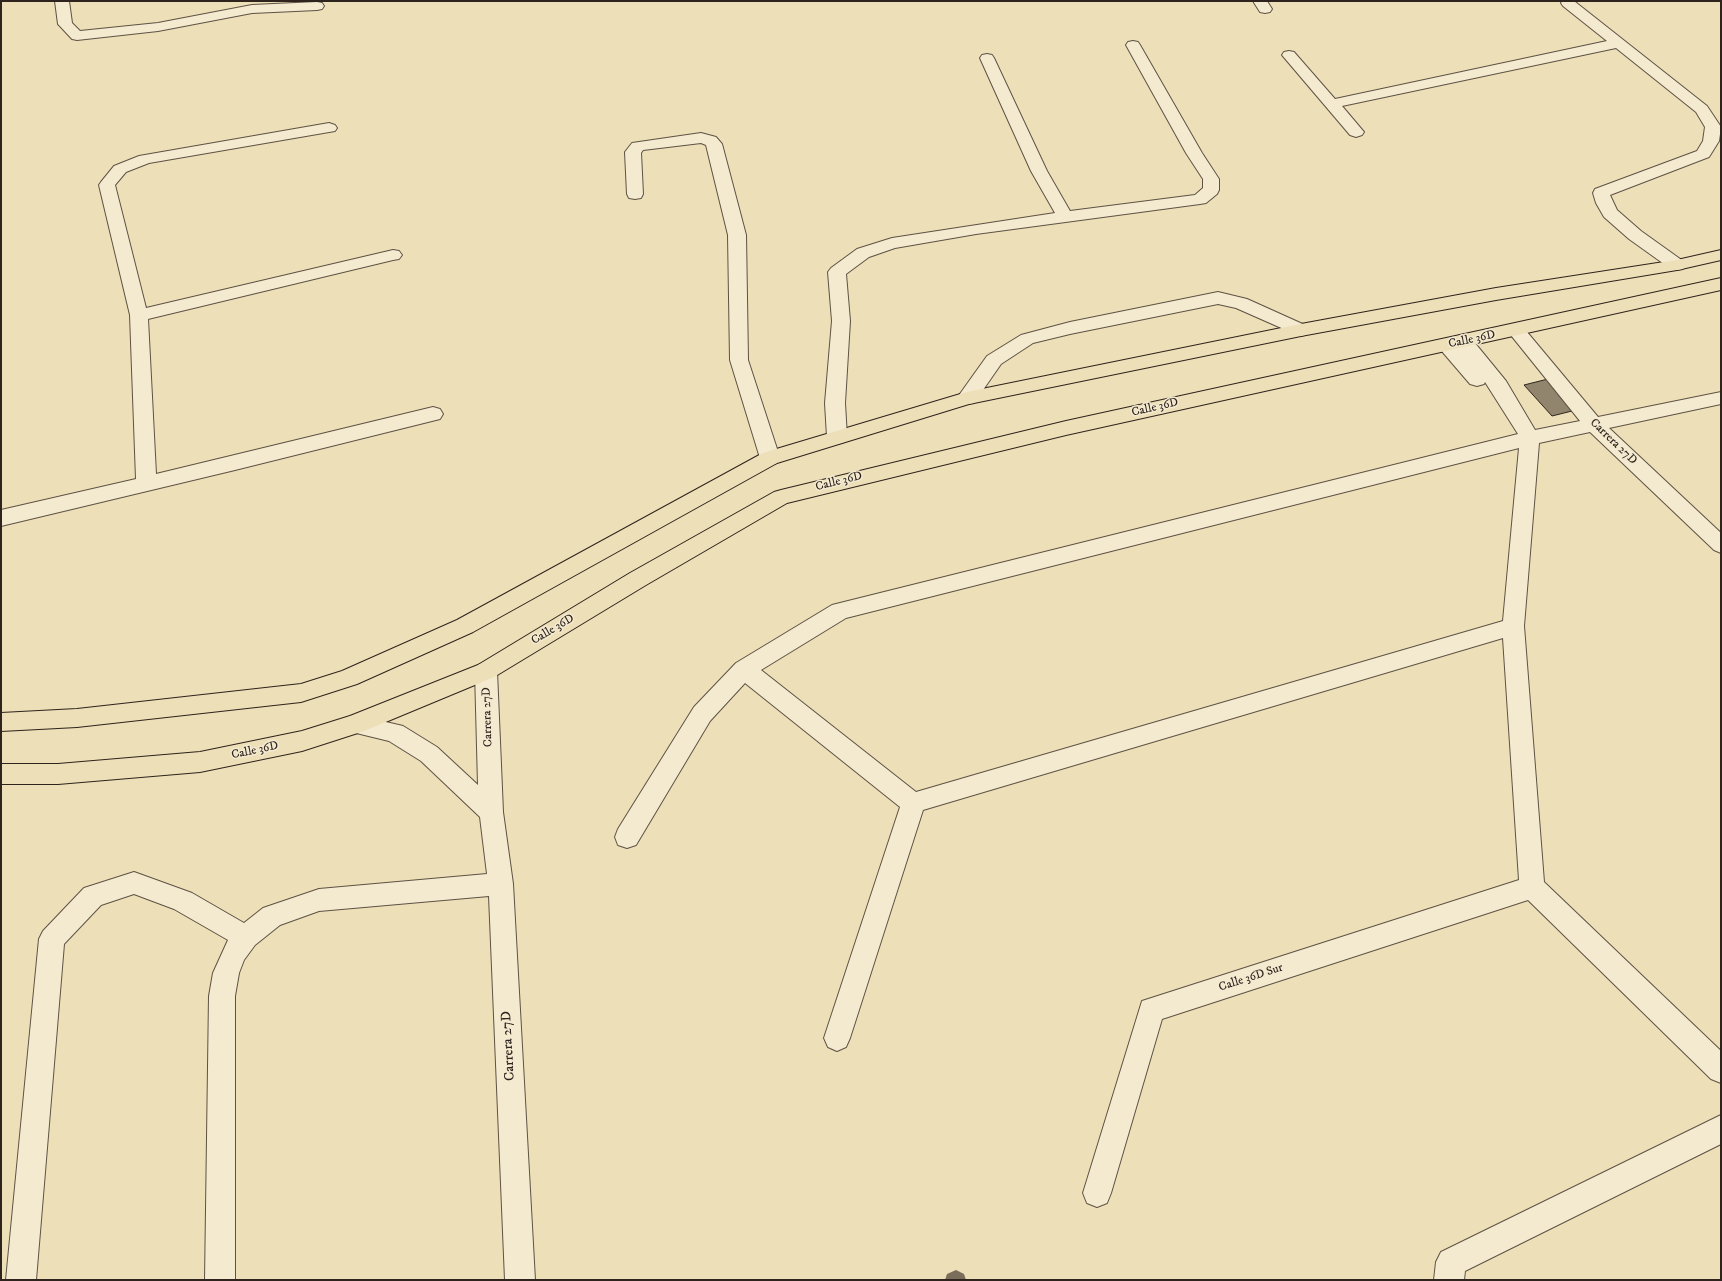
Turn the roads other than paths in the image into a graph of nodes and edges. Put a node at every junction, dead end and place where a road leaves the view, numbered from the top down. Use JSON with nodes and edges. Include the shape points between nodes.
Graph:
{"nodes":[{"id":1,"x":62,"y":1,"type":"edge"},
{"id":2,"x":1568,"y":3,"type":"dead end"},
{"id":3,"x":317,"y":6,"type":"dead end"},
{"id":4,"x":1619,"y":43,"type":"junction"},
{"id":5,"x":1133,"y":45,"type":"dead end"},
{"id":6,"x":1289,"y":55,"type":"dead end"},
{"id":7,"x":987,"y":58,"type":"dead end"},
{"id":8,"x":1332,"y":104,"type":"junction"},
{"id":9,"x":329,"y":128,"type":"dead end"},
{"id":10,"x":1356,"y":132,"type":"dead end"},
{"id":11,"x":635,"y":194,"type":"dead end"},
{"id":12,"x":1064,"y":217,"type":"junction"},
{"id":13,"x":393,"y":255,"type":"dead end"},
{"id":14,"x":1721,"y":255,"type":"edge"},
{"id":15,"x":1677,"y":265,"type":"junction"},
{"id":16,"x":1721,"y":284,"type":"edge"},
{"id":17,"x":139,"y":315,"type":"junction"},
{"id":18,"x":1302,"y":330,"type":"junction"},
{"id":19,"x":1516,"y":330,"type":"junction"},
{"id":20,"x":1456,"y":343,"type":"junction"},
{"id":21,"x":966,"y":398,"type":"junction"},
{"id":22,"x":1721,"y":398,"type":"edge"},
{"id":23,"x":433,"y":414,"type":"dead end"},
{"id":24,"x":1593,"y":424,"type":"junction"},
{"id":25,"x":837,"y":437,"type":"junction"},
{"id":26,"x":1530,"y":438,"type":"junction"},
{"id":27,"x":770,"y":458,"type":"junction"},
{"id":28,"x":146,"y":484,"type":"junction"},
{"id":29,"x":1,"y":518,"type":"edge"},
{"id":30,"x":1721,"y":545,"type":"edge"},
{"id":31,"x":1513,"y":626,"type":"junction"},
{"id":32,"x":744,"y":668,"type":"junction"},
{"id":33,"x":486,"y":671,"type":"junction"},
{"id":34,"x":1,"y":722,"type":"edge"},
{"id":35,"x":356,"y":724,"type":"junction"},
{"id":36,"x":1,"y":774,"type":"edge"},
{"id":37,"x":913,"y":803,"type":"junction"},
{"id":38,"x":491,"y":812,"type":"junction"},
{"id":39,"x":627,"y":837,"type":"dead end"},
{"id":40,"x":501,"y":884,"type":"junction"},
{"id":41,"x":1532,"y":886,"type":"junction"},
{"id":42,"x":246,"y":936,"type":"junction"},
{"id":43,"x":837,"y":1038,"type":"dead end"},
{"id":44,"x":1721,"y":1070,"type":"edge"},
{"id":45,"x":1721,"y":1129,"type":"edge"},
{"id":46,"x":1097,"y":1193,"type":"dead end"},
{"id":47,"x":21,"y":1280,"type":"edge"},
{"id":48,"x":220,"y":1280,"type":"edge"},
{"id":49,"x":520,"y":1280,"type":"edge"},
{"id":50,"x":1449,"y":1280,"type":"edge"}],
"edges":[{"from":1,"to":3,"type":"street","via":[[65,24],[77,36],[158,27],[252,9]]},
{"from":2,"to":4,"type":"street"},
{"from":4,"to":8,"type":"street"},
{"from":4,"to":15,"type":"street","via":[[1702,109],[1713,126],[1711,141],[1703,154],[1601,193],[1610,213],[1635,235]]},
{"from":5,"to":12,"type":"street","via":[[1211,179],[1211,190],[1200,199]]},
{"from":6,"to":8,"type":"street"},
{"from":7,"to":12,"type":"street","via":[[1039,171]]},
{"from":8,"to":10,"type":"street"},
{"from":9,"to":17,"type":"street","via":[[145,159],[120,169],[107,185]]},
{"from":11,"to":27,"type":"street","via":[[633,152],[638,146],[701,138],[714,144],[738,234],[739,360]]},
{"from":12,"to":25,"type":"street","via":[[892,243],[863,253],[837,272],[840,321],[835,403]]},
{"from":13,"to":17,"type":"street"},
{"from":14,"to":15,"type":"main road"},
{"from":15,"to":18,"type":"main road","via":[[1496,294]]},
{"from":16,"to":19,"type":"main road","name":"Calle 36D"},
{"from":17,"to":28,"type":"street"},
{"from":18,"to":21,"type":"main road"},
{"from":18,"to":21,"type":"street","via":[[1241,303],[1218,298],[1078,326],[1027,339],[994,360]]},
{"from":19,"to":20,"type":"main road","name":"Calle 36D"},
{"from":19,"to":24,"type":"street","name":"Carrera 27D"},
{"from":20,"to":26,"type":"street"},
{"from":20,"to":33,"type":"main road","name":"Calle 36D","via":[[1066,428],[781,497],[638,579]]},
{"from":21,"to":25,"type":"main road"},
{"from":22,"to":24,"type":"street"},
{"from":23,"to":28,"type":"street"},
{"from":24,"to":26,"type":"street"},
{"from":24,"to":30,"type":"street","name":"Carrera 27D"},
{"from":25,"to":27,"type":"main road"},
{"from":26,"to":31,"type":"street"},
{"from":26,"to":32,"type":"street","via":[[840,611]]},
{"from":27,"to":34,"type":"main road","via":[[466,626],[349,678],[302,693],[77,718]]},
{"from":28,"to":29,"type":"street"},
{"from":31,"to":37,"type":"street"},
{"from":31,"to":41,"type":"street"},
{"from":32,"to":37,"type":"street"},
{"from":32,"to":39,"type":"street","via":[[702,714]]},
{"from":33,"to":35,"type":"main road","name":"Calle 36D"},
{"from":33,"to":38,"type":"street","name":"Carrera 27D"},
{"from":35,"to":36,"type":"main road","name":"Calle 36D","via":[[302,741],[200,762],[58,774]]},
{"from":35,"to":38,"type":"street","via":[[395,733],[429,754]]},
{"from":37,"to":43,"type":"street"},
{"from":38,"to":40,"type":"street","name":"Carrera 27D"},
{"from":40,"to":42,"type":"street","via":[[319,900],[272,916]]},
{"from":40,"to":49,"type":"street","name":"Carrera 27D"},
{"from":41,"to":44,"type":"street"},
{"from":41,"to":46,"type":"street","name":"Calle 36D Sur","via":[[1151,1010]]},
{"from":42,"to":47,"type":"street","via":[[183,900],[134,883],[93,896],[52,939]]},
{"from":42,"to":48,"type":"street","via":[[234,953],[226,972],[222,996]]},
{"from":45,"to":50,"type":"street","via":[[1451,1262]]}]}
